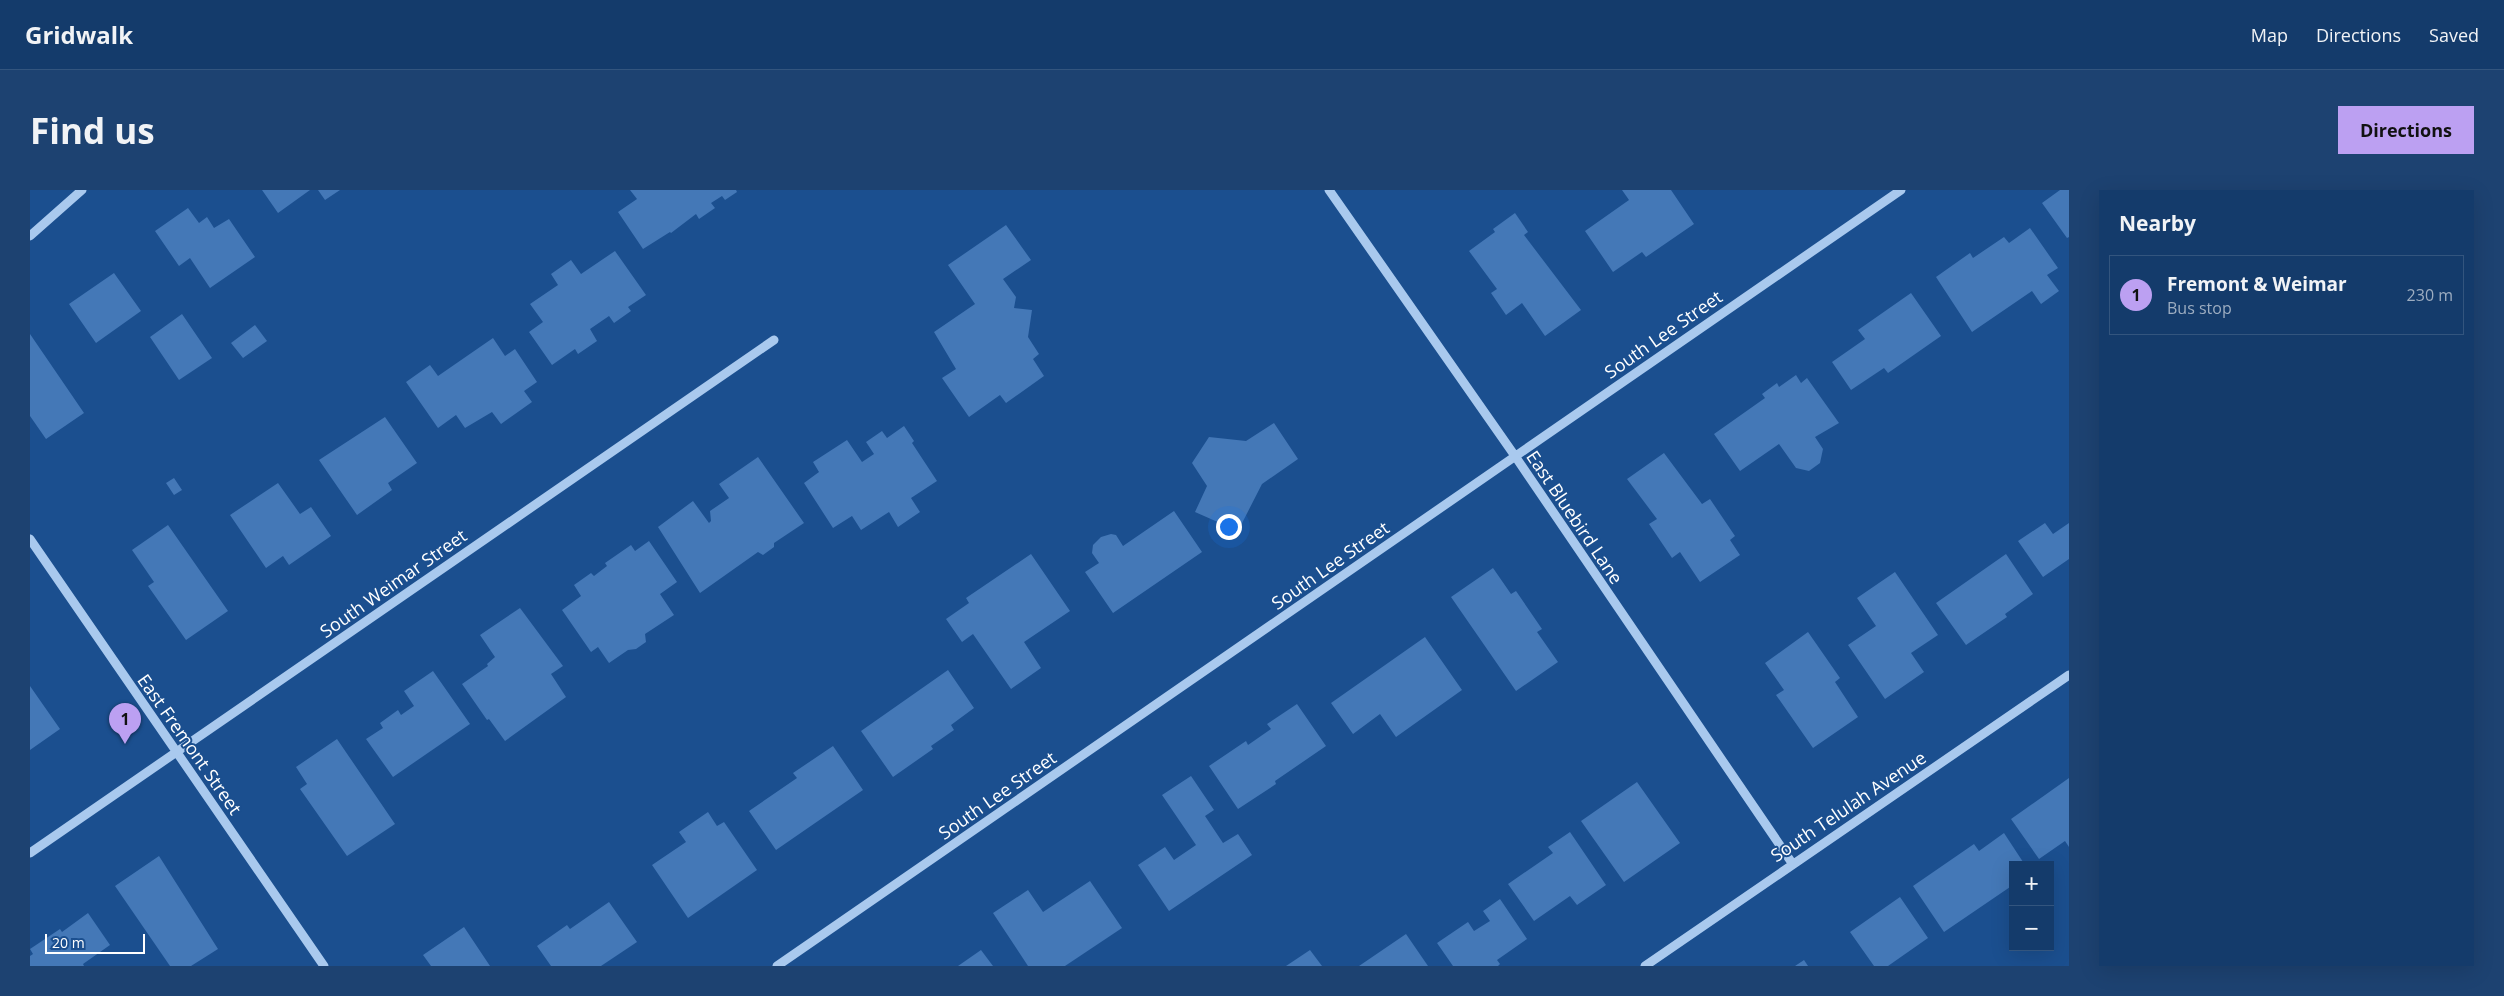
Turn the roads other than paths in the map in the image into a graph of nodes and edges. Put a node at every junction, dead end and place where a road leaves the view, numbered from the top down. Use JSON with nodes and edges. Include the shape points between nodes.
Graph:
{"nodes":[{"id":1,"x":82,"y":190,"type":"edge"},
{"id":2,"x":1329,"y":190,"type":"edge"},
{"id":3,"x":1900,"y":190,"type":"edge"},
{"id":4,"x":30,"y":236,"type":"edge"},
{"id":5,"x":774,"y":340,"type":"dead end"},
{"id":6,"x":1515,"y":456,"type":"junction"},
{"id":7,"x":30,"y":539,"type":"edge"},
{"id":8,"x":2069,"y":675,"type":"edge"},
{"id":9,"x":176,"y":752,"type":"junction"},
{"id":10,"x":30,"y":853,"type":"edge"},
{"id":11,"x":1792,"y":863,"type":"junction"},
{"id":12,"x":324,"y":966,"type":"edge"},
{"id":13,"x":777,"y":966,"type":"edge"},
{"id":14,"x":1645,"y":966,"type":"edge"}],
"edges":[{"from":1,"to":4,"type":"street"},
{"from":2,"to":6,"type":"street","name":"East Bluebird Lane"},
{"from":3,"to":6,"type":"street","name":"South Lee Street"},
{"from":5,"to":9,"type":"street","name":"South Weimar Street"},
{"from":6,"to":11,"type":"street","name":"East Bluebird Lane"},
{"from":6,"to":13,"type":"street","name":"South Lee Street"},
{"from":7,"to":9,"type":"street","name":"East Fremont Street"},
{"from":8,"to":11,"type":"street","name":"South Telulah Avenue"},
{"from":9,"to":10,"type":"street","name":"South Weimar Street"},
{"from":9,"to":12,"type":"street","name":"East Fremont Street"},
{"from":11,"to":14,"type":"street","name":"South Telulah Avenue"}]}
